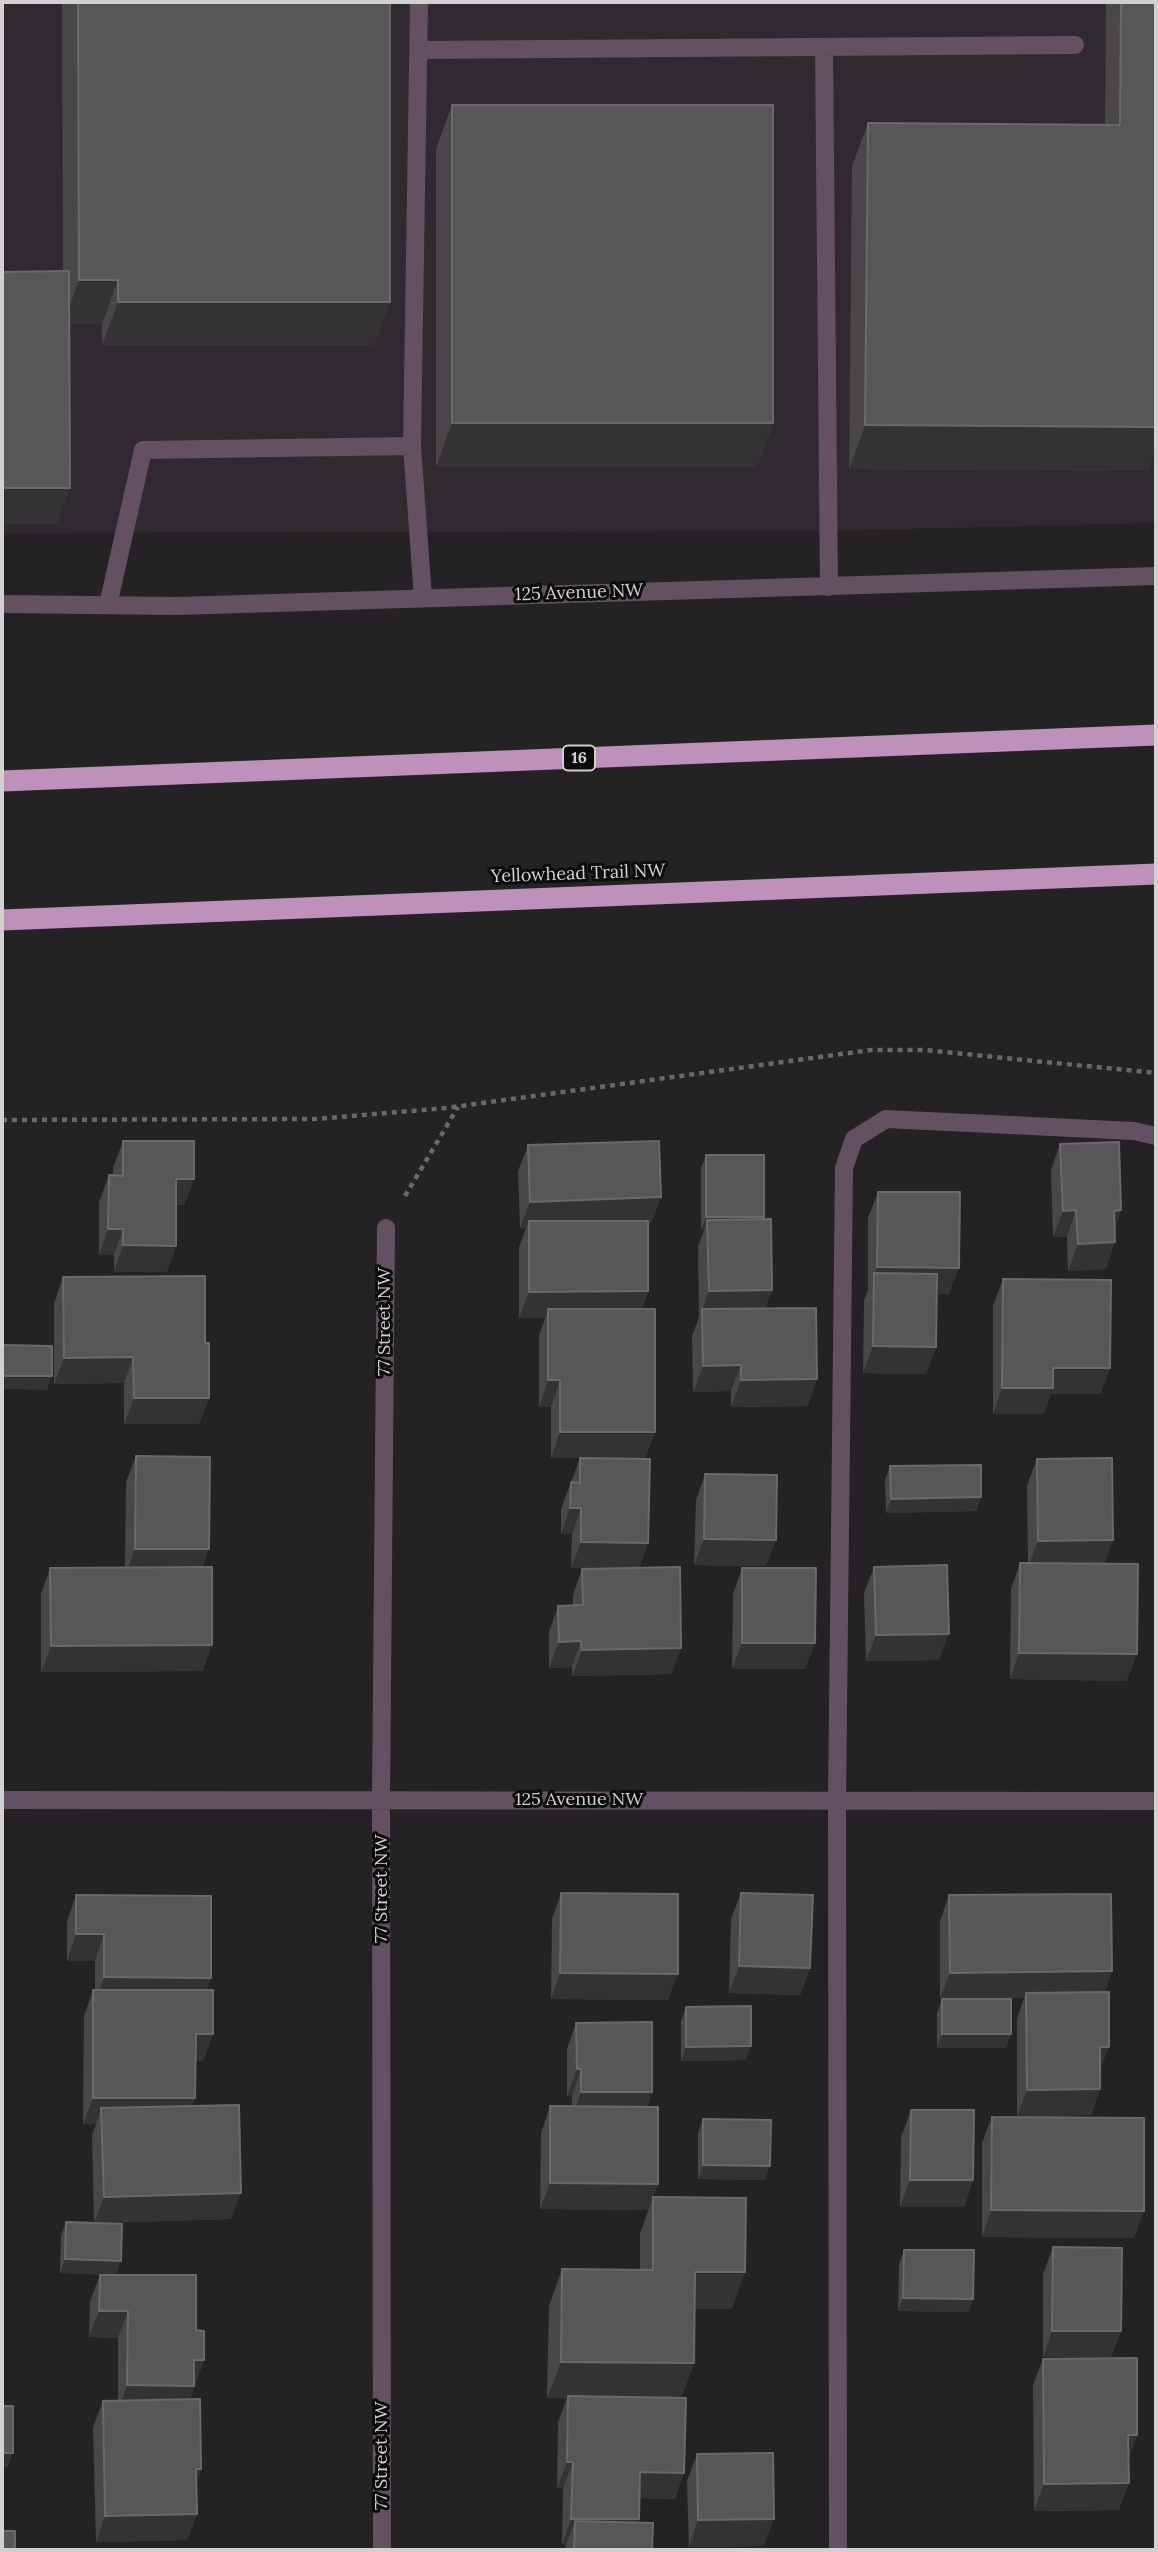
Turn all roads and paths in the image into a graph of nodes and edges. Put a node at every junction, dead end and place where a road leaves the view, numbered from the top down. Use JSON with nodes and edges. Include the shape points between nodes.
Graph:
{"nodes":[{"id":1,"x":419,"y":2,"type":"edge"},
{"id":2,"x":1075,"y":45,"type":"dead end"},
{"id":3,"x":824,"y":47,"type":"junction"},
{"id":4,"x":420,"y":50,"type":"junction"},
{"id":5,"x":412,"y":446,"type":"junction"},
{"id":6,"x":1156,"y":576,"type":"edge"},
{"id":7,"x":829,"y":587,"type":"junction"},
{"id":8,"x":423,"y":598,"type":"junction"},
{"id":9,"x":2,"y":604,"type":"edge"},
{"id":10,"x":108,"y":605,"type":"junction"},
{"id":11,"x":1156,"y":735,"type":"edge"},
{"id":12,"x":2,"y":780,"type":"edge"},
{"id":13,"x":1156,"y":874,"type":"edge"},
{"id":14,"x":2,"y":921,"type":"edge"},
{"id":15,"x":1156,"y":1073,"type":"edge"},
{"id":16,"x":458,"y":1106,"type":"junction"},
{"id":17,"x":2,"y":1120,"type":"edge"},
{"id":18,"x":1156,"y":1136,"type":"edge"},
{"id":19,"x":386,"y":1228,"type":"joint"},
{"id":20,"x":382,"y":1799,"type":"junction"},
{"id":21,"x":2,"y":1800,"type":"edge"},
{"id":22,"x":837,"y":1801,"type":"junction"},
{"id":23,"x":1156,"y":1801,"type":"edge"},
{"id":24,"x":382,"y":2550,"type":"edge"},
{"id":25,"x":838,"y":2550,"type":"edge"}],
"edges":[{"from":1,"to":4,"type":"street"},
{"from":2,"to":3,"type":"street"},
{"from":3,"to":4,"type":"street"},
{"from":3,"to":7,"type":"street"},
{"from":4,"to":5,"type":"street"},
{"from":5,"to":8,"type":"street"},
{"from":5,"to":10,"type":"street","via":[[143,450]]},
{"from":6,"to":7,"type":"street","name":"125 Avenue NW"},
{"from":7,"to":8,"type":"street","name":"125 Avenue NW"},
{"from":8,"to":10,"type":"street","name":"125 Avenue NW"},
{"from":9,"to":10,"type":"street","name":"125 Avenue NW"},
{"from":11,"to":12,"type":"highway","number":"16"},
{"from":13,"to":14,"type":"highway","name":"Yellowhead Trail NW"},
{"from":15,"to":16,"type":"path","via":[[925,1050],[871,1050]]},
{"from":16,"to":17,"type":"path","via":[[316,1119]]},
{"from":16,"to":19,"type":"path"},
{"from":18,"to":22,"type":"street","via":[[1134,1131],[886,1119],[854,1139],[844,1168]]},
{"from":19,"to":20,"type":"street","name":"77 Street NW"},
{"from":20,"to":21,"type":"street","name":"125 Avenue NW"},
{"from":20,"to":22,"type":"street","name":"125 Avenue NW"},
{"from":20,"to":24,"type":"street","name":"77 Street NW"},
{"from":22,"to":23,"type":"street","name":"125 Avenue NW"},
{"from":22,"to":25,"type":"street"}]}
